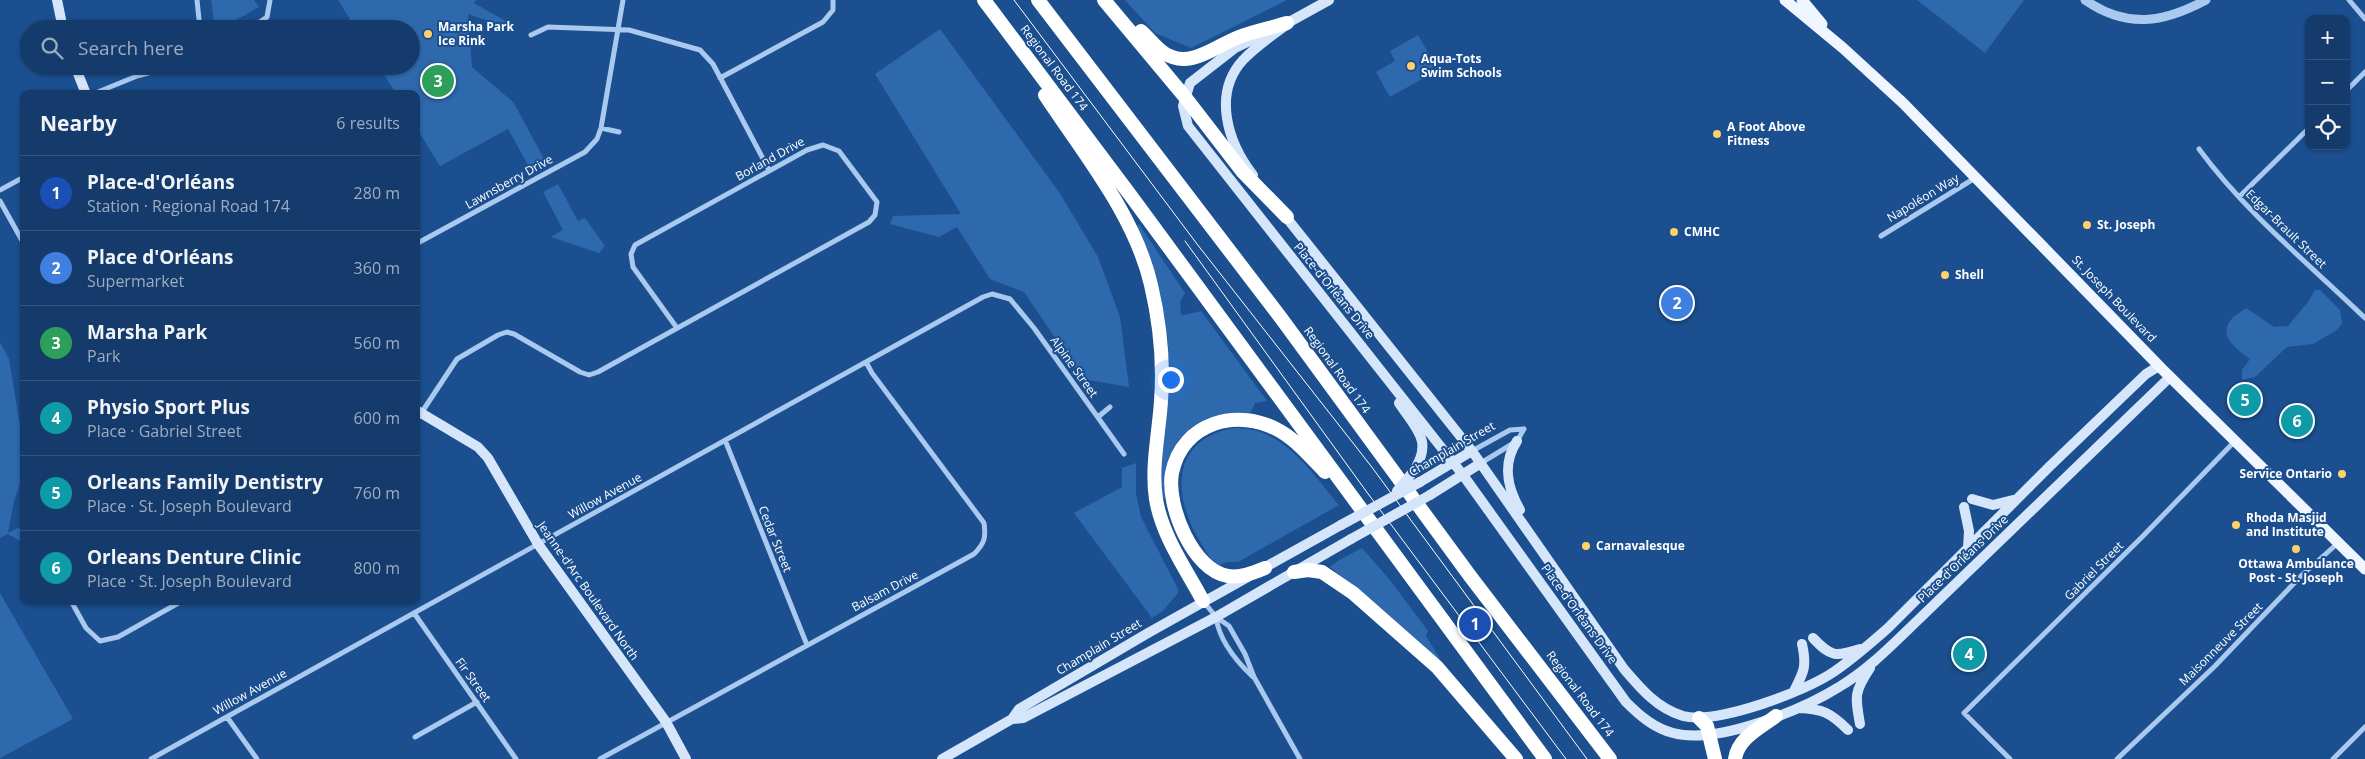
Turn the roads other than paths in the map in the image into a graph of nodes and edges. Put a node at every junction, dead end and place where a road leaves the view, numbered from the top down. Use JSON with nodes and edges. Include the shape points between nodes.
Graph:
{"nodes":[{"id":1,"x":57,"y":0,"type":"edge"},
{"id":2,"x":197,"y":0,"type":"edge"},
{"id":3,"x":270,"y":0,"type":"edge"},
{"id":4,"x":623,"y":0,"type":"edge"},
{"id":5,"x":833,"y":0,"type":"edge"},
{"id":6,"x":983,"y":0,"type":"edge"},
{"id":7,"x":1038,"y":0,"type":"edge"},
{"id":8,"x":1329,"y":0,"type":"edge"},
{"id":9,"x":1785,"y":0,"type":"edge"},
{"id":10,"x":1802,"y":0,"type":"edge"},
{"id":11,"x":2085,"y":0,"type":"edge"},
{"id":12,"x":2206,"y":0,"type":"edge"},
{"id":13,"x":2349,"y":0,"type":"edge"},
{"id":14,"x":1106,"y":2,"type":"edge"},
{"id":15,"x":2365,"y":19,"type":"edge"},
{"id":16,"x":61,"y":20,"type":"edge"},
{"id":17,"x":199,"y":20,"type":"edge"},
{"id":18,"x":263,"y":20,"type":"edge"},
{"id":19,"x":1287,"y":23,"type":"junction"},
{"id":20,"x":618,"y":30,"type":"junction"},
{"id":21,"x":531,"y":35,"type":"dead end"},
{"id":22,"x":1843,"y":48,"type":"junction"},
{"id":23,"x":2365,"y":72,"type":"edge"},
{"id":24,"x":79,"y":75,"type":"edge"},
{"id":25,"x":141,"y":75,"type":"edge"},
{"id":26,"x":720,"y":78,"type":"junction"},
{"id":27,"x":2350,"y":87,"type":"edge"},
{"id":28,"x":84,"y":90,"type":"edge"},
{"id":29,"x":103,"y":90,"type":"edge"},
{"id":30,"x":1185,"y":97,"type":"junction"},
{"id":31,"x":601,"y":128,"type":"junction"},
{"id":32,"x":619,"y":132,"type":"dead end"},
{"id":33,"x":2305,"y":132,"type":"edge"},
{"id":34,"x":2199,"y":150,"type":"dead end"},
{"id":35,"x":769,"y":170,"type":"junction"},
{"id":36,"x":1975,"y":178,"type":"junction"},
{"id":37,"x":20,"y":179,"type":"edge"},
{"id":38,"x":0,"y":190,"type":"edge"},
{"id":39,"x":2239,"y":197,"type":"junction"},
{"id":40,"x":0,"y":201,"type":"edge"},
{"id":41,"x":1287,"y":217,"type":"junction"},
{"id":42,"x":1881,"y":236,"type":"dead end"},
{"id":43,"x":20,"y":237,"type":"edge"},
{"id":44,"x":420,"y":242,"type":"edge"},
{"id":45,"x":2365,"y":318,"type":"edge"},
{"id":46,"x":677,"y":328,"type":"junction"},
{"id":47,"x":1034,"y":328,"type":"joint"},
{"id":48,"x":1364,"y":349,"type":"junction"},
{"id":49,"x":866,"y":362,"type":"junction"},
{"id":50,"x":2159,"y":366,"type":"junction"},
{"id":51,"x":2170,"y":377,"type":"junction"},
{"id":52,"x":1110,"y":407,"type":"dead end"},
{"id":53,"x":420,"y":412,"type":"edge"},
{"id":54,"x":420,"y":416,"type":"edge"},
{"id":55,"x":1098,"y":417,"type":"junction"},
{"id":56,"x":725,"y":440,"type":"junction"},
{"id":57,"x":1517,"y":441,"type":"junction"},
{"id":58,"x":2235,"y":441,"type":"junction"},
{"id":59,"x":1472,"y":451,"type":"junction"},
{"id":60,"x":1124,"y":454,"type":"dead end"},
{"id":61,"x":1453,"y":463,"type":"junction"},
{"id":62,"x":1481,"y":463,"type":"junction"},
{"id":63,"x":1463,"y":475,"type":"junction"},
{"id":64,"x":1392,"y":497,"type":"junction"},
{"id":65,"x":2018,"y":498,"type":"junction"},
{"id":66,"x":1972,"y":499,"type":"dead end"},
{"id":67,"x":1964,"y":507,"type":"dead end"},
{"id":68,"x":2338,"y":543,"type":"junction"},
{"id":69,"x":538,"y":544,"type":"junction"},
{"id":70,"x":1968,"y":548,"type":"junction"},
{"id":71,"x":1542,"y":550,"type":"junction"},
{"id":72,"x":1265,"y":568,"type":"junction"},
{"id":73,"x":2365,"y":569,"type":"edge"},
{"id":74,"x":1294,"y":572,"type":"junction"},
{"id":75,"x":1204,"y":601,"type":"junction"},
{"id":76,"x":73,"y":605,"type":"edge"},
{"id":77,"x":175,"y":605,"type":"edge"},
{"id":78,"x":414,"y":613,"type":"junction"},
{"id":79,"x":1216,"y":616,"type":"junction"},
{"id":80,"x":1813,"y":638,"type":"dead end"},
{"id":81,"x":1802,"y":644,"type":"dead end"},
{"id":82,"x":806,"y":645,"type":"junction"},
{"id":83,"x":1868,"y":646,"type":"junction"},
{"id":84,"x":1877,"y":659,"type":"junction"},
{"id":85,"x":1254,"y":677,"type":"junction"},
{"id":86,"x":1794,"y":692,"type":"junction"},
{"id":87,"x":477,"y":702,"type":"junction"},
{"id":88,"x":1798,"y":708,"type":"junction"},
{"id":89,"x":1776,"y":716,"type":"junction"},
{"id":90,"x":226,"y":717,"type":"junction"},
{"id":91,"x":1699,"y":718,"type":"junction"},
{"id":92,"x":1012,"y":719,"type":"junction"},
{"id":93,"x":666,"y":722,"type":"junction"},
{"id":94,"x":1860,"y":724,"type":"dead end"},
{"id":95,"x":2365,"y":727,"type":"edge"},
{"id":96,"x":1848,"y":730,"type":"dead end"},
{"id":97,"x":1710,"y":735,"type":"junction"},
{"id":98,"x":415,"y":738,"type":"dead end"},
{"id":99,"x":151,"y":759,"type":"edge"},
{"id":100,"x":257,"y":759,"type":"edge"},
{"id":101,"x":516,"y":759,"type":"edge"},
{"id":102,"x":600,"y":759,"type":"edge"},
{"id":103,"x":686,"y":759,"type":"edge"},
{"id":104,"x":942,"y":759,"type":"edge"},
{"id":105,"x":1300,"y":759,"type":"edge"},
{"id":106,"x":1516,"y":759,"type":"edge"},
{"id":107,"x":1539,"y":759,"type":"edge"},
{"id":108,"x":1545,"y":759,"type":"edge"},
{"id":109,"x":1610,"y":759,"type":"edge"},
{"id":110,"x":1715,"y":759,"type":"edge"},
{"id":111,"x":1735,"y":759,"type":"edge"},
{"id":112,"x":2010,"y":759,"type":"edge"},
{"id":113,"x":2117,"y":759,"type":"edge"},
{"id":114,"x":2333,"y":759,"type":"edge"}],
"edges":[{"from":1,"to":16,"type":"main road"},
{"from":2,"to":17,"type":"street"},
{"from":3,"to":18,"type":"street","via":[[267,17]]},
{"from":4,"to":20,"type":"street","name":"Lawnsberry Drive"},
{"from":5,"to":26,"type":"street","via":[[833,10],[823,22]]},
{"from":6,"to":75,"type":"highway","via":[[1122,211],[1143,258],[1151,284],[1162,352],[1156,498],[1165,530]]},
{"from":6,"to":108,"type":"highway","name":"Regional Road 174"},
{"from":7,"to":109,"type":"highway","name":"Regional Road 174","via":[[1281,318],[1470,576]]},
{"from":8,"to":19,"type":"main road","name":"Place-d'Orléans Drive"},
{"from":9,"to":22,"type":"main road","name":"St. Joseph Boulevard"},
{"from":10,"to":22,"type":"main road","name":"St. Joseph Boulevard"},
{"from":11,"to":12,"type":"street","via":[[2110,14],[2142,20],[2177,15]]},
{"from":13,"to":15,"type":"street"},
{"from":14,"to":19,"type":"highway","via":[[1155,46],[1176,58],[1201,56],[1239,37]]},
{"from":14,"to":30,"type":"highway"},
{"from":19,"to":30,"type":"main road","name":"Place-d'Orléans Drive","via":[[1235,48],[1190,83]]},
{"from":19,"to":41,"type":"main road","name":"Place-d'Orléans Drive","via":[[1242,61],[1234,74],[1226,103],[1226,118],[1238,152]]},
{"from":20,"to":21,"type":"street","via":[[548,27]]},
{"from":20,"to":26,"type":"street","via":[[629,30],[700,50]]},
{"from":20,"to":31,"type":"street","name":"Lawnsberry Drive"},
{"from":22,"to":36,"type":"main road","name":"St. Joseph Boulevard","via":[[1903,103]]},
{"from":23,"to":27,"type":"street"},
{"from":24,"to":28,"type":"main road"},
{"from":25,"to":29,"type":"street"},
{"from":26,"to":35,"type":"street"},
{"from":30,"to":41,"type":"highway","via":[[1242,171]]},
{"from":30,"to":48,"type":"main road","name":"Place-d'Orléans Drive","via":[[1184,115],[1188,126]]},
{"from":31,"to":32,"type":"street"},
{"from":31,"to":44,"type":"street","name":"Lawnsberry Drive","via":[[597,139],[585,152]]},
{"from":33,"to":39,"type":"street"},
{"from":34,"to":39,"type":"street","name":"Edgar-Brault Street"},
{"from":35,"to":46,"type":"street","name":"Borland Drive","via":[[635,245],[631,254],[633,267]]},
{"from":35,"to":46,"type":"street","name":"Borland Drive","via":[[814,146],[831,146],[839,150],[874,196],[875,215],[869,222]]},
{"from":36,"to":42,"type":"street","name":"Napoléon Way"},
{"from":36,"to":50,"type":"main road","name":"St. Joseph Boulevard"},
{"from":37,"to":38,"type":"street"},
{"from":39,"to":45,"type":"street","name":"Edgar-Brault Street"},
{"from":40,"to":43,"type":"street"},
{"from":41,"to":59,"type":"main road","name":"Place-d'Orléans Drive"},
{"from":46,"to":53,"type":"street","name":"Borland Drive","via":[[589,374],[514,334],[502,333],[452,363]]},
{"from":47,"to":49,"type":"street","name":"Willow Avenue","via":[[1010,299],[992,294]]},
{"from":47,"to":55,"type":"street","name":"Alpine Street"},
{"from":48,"to":61,"type":"main road","name":"Place-d'Orléans Drive"},
{"from":48,"to":64,"type":"main road","bridge":true,"via":[[1424,444],[1423,455],[1413,472]]},
{"from":49,"to":56,"type":"street","name":"Willow Avenue"},
{"from":49,"to":82,"type":"street","name":"Balsam Drive","via":[[984,523],[986,537],[974,554]]},
{"from":50,"to":51,"type":"main road","name":"St. Joseph Boulevard"},
{"from":50,"to":65,"type":"main road","name":"Place-d'Orléans Drive","via":[[2146,374]]},
{"from":51,"to":58,"type":"main road","name":"St. Joseph Boulevard"},
{"from":51,"to":84,"type":"main road","name":"Place-d'Orléans Drive"},
{"from":52,"to":55,"type":"street","name":"Alpine Street"},
{"from":54,"to":69,"type":"main road","name":"Jeanne-d'Arc Boulevard North","via":[[478,447],[488,458]]},
{"from":55,"to":60,"type":"street","name":"Alpine Street"},
{"from":56,"to":69,"type":"street","name":"Willow Avenue"},
{"from":56,"to":82,"type":"street","name":"Cedar Street"},
{"from":57,"to":59,"type":"street","name":"Champlain Street","via":[[1524,429],[1510,430]]},
{"from":57,"to":62,"type":"street","name":"Champlain Street"},
{"from":57,"to":71,"type":"main road","via":[[1508,460],[1508,479],[1515,501]]},
{"from":58,"to":68,"type":"main road","name":"St. Joseph Boulevard"},
{"from":58,"to":112,"type":"street","name":"Gabriel Street","via":[[1964,713]]},
{"from":59,"to":61,"type":"main road","name":"Champlain Street"},
{"from":59,"to":62,"type":"main road","name":"Place-d'Orléans Drive"},
{"from":61,"to":63,"type":"main road","name":"Place-d'Orléans Drive"},
{"from":61,"to":64,"type":"main road","name":"Champlain Street","bridge":true},
{"from":62,"to":63,"type":"main road","name":"Champlain Street"},
{"from":62,"to":71,"type":"main road","name":"Place-d'Orléans Drive"},
{"from":63,"to":74,"type":"main road","name":"Champlain Street","bridge":true},
{"from":63,"to":97,"type":"main road","name":"Place-d'Orléans Drive","via":[[1626,702],[1661,729],[1687,736]]},
{"from":64,"to":72,"type":"main road","name":"Champlain Street","bridge":true},
{"from":65,"to":66,"type":"main road","via":[[1993,506]]},
{"from":65,"to":70,"type":"main road","name":"Place-d'Orléans Drive"},
{"from":67,"to":70,"type":"main road","via":[[1969,531]]},
{"from":68,"to":73,"type":"main road","name":"St. Joseph Boulevard"},
{"from":68,"to":113,"type":"street","name":"Maisonneuve Street"},
{"from":69,"to":78,"type":"street","name":"Willow Avenue"},
{"from":69,"to":93,"type":"main road","name":"Jeanne-d'Arc Boulevard North"},
{"from":70,"to":83,"type":"main road","name":"Place-d'Orléans Drive"},
{"from":71,"to":91,"type":"main road","name":"Place-d'Orléans Drive","via":[[1644,693],[1672,711]]},
{"from":72,"to":75,"type":"main road","name":"Champlain Street"},
{"from":72,"to":107,"type":"highway","via":[[1236,577],[1215,572],[1196,553],[1176,512],[1171,485],[1177,458],[1191,437],[1211,424],[1232,419],[1256,421],[1280,431],[1305,450],[1327,474]]},
{"from":74,"to":79,"type":"main road","name":"Champlain Street"},
{"from":74,"to":106,"type":"highway","via":[[1322,572],[1353,593],[1437,667]]},
{"from":75,"to":79,"type":"street"},
{"from":75,"to":92,"type":"main road","name":"Champlain Street","via":[[1019,709]]},
{"from":76,"to":77,"type":"street","via":[[86,628],[100,641],[118,637]]},
{"from":78,"to":87,"type":"street","name":"Fir Street"},
{"from":78,"to":90,"type":"street","name":"Willow Avenue"},
{"from":79,"to":85,"type":"street","via":[[1229,626]]},
{"from":79,"to":85,"type":"street","via":[[1219,632],[1229,649]]},
{"from":79,"to":92,"type":"main road","name":"Champlain Street","via":[[1023,718]]},
{"from":80,"to":83,"type":"main road","via":[[1826,652],[1839,656]]},
{"from":81,"to":86,"type":"main road","via":[[1806,662]]},
{"from":82,"to":93,"type":"street","name":"Balsam Drive"},
{"from":83,"to":86,"type":"main road","name":"Place-d'Orléans Drive","via":[[1833,672]]},
{"from":84,"to":88,"type":"main road","name":"Place-d'Orléans Drive","via":[[1840,687]]},
{"from":84,"to":94,"type":"main road","via":[[1858,686],[1856,701]]},
{"from":85,"to":105,"type":"street"},
{"from":86,"to":91,"type":"main road","name":"Place-d'Orléans Drive","via":[[1721,715]]},
{"from":87,"to":98,"type":"street"},
{"from":87,"to":101,"type":"street","name":"Fir Street"},
{"from":88,"to":89,"type":"main road","name":"Place-d'Orléans Drive"},
{"from":88,"to":96,"type":"main road","via":[[1831,714]]},
{"from":89,"to":97,"type":"main road","name":"Place-d'Orléans Drive"},
{"from":89,"to":111,"type":"highway","via":[[1746,737]]},
{"from":90,"to":99,"type":"street","name":"Willow Avenue"},
{"from":90,"to":100,"type":"street"},
{"from":91,"to":97,"type":"highway"},
{"from":92,"to":104,"type":"main road","name":"Champlain Street"},
{"from":93,"to":102,"type":"street","name":"Balsam Drive"},
{"from":93,"to":103,"type":"main road","name":"Jeanne-d'Arc Boulevard North"},
{"from":95,"to":114,"type":"street"},
{"from":97,"to":110,"type":"highway"}]}
